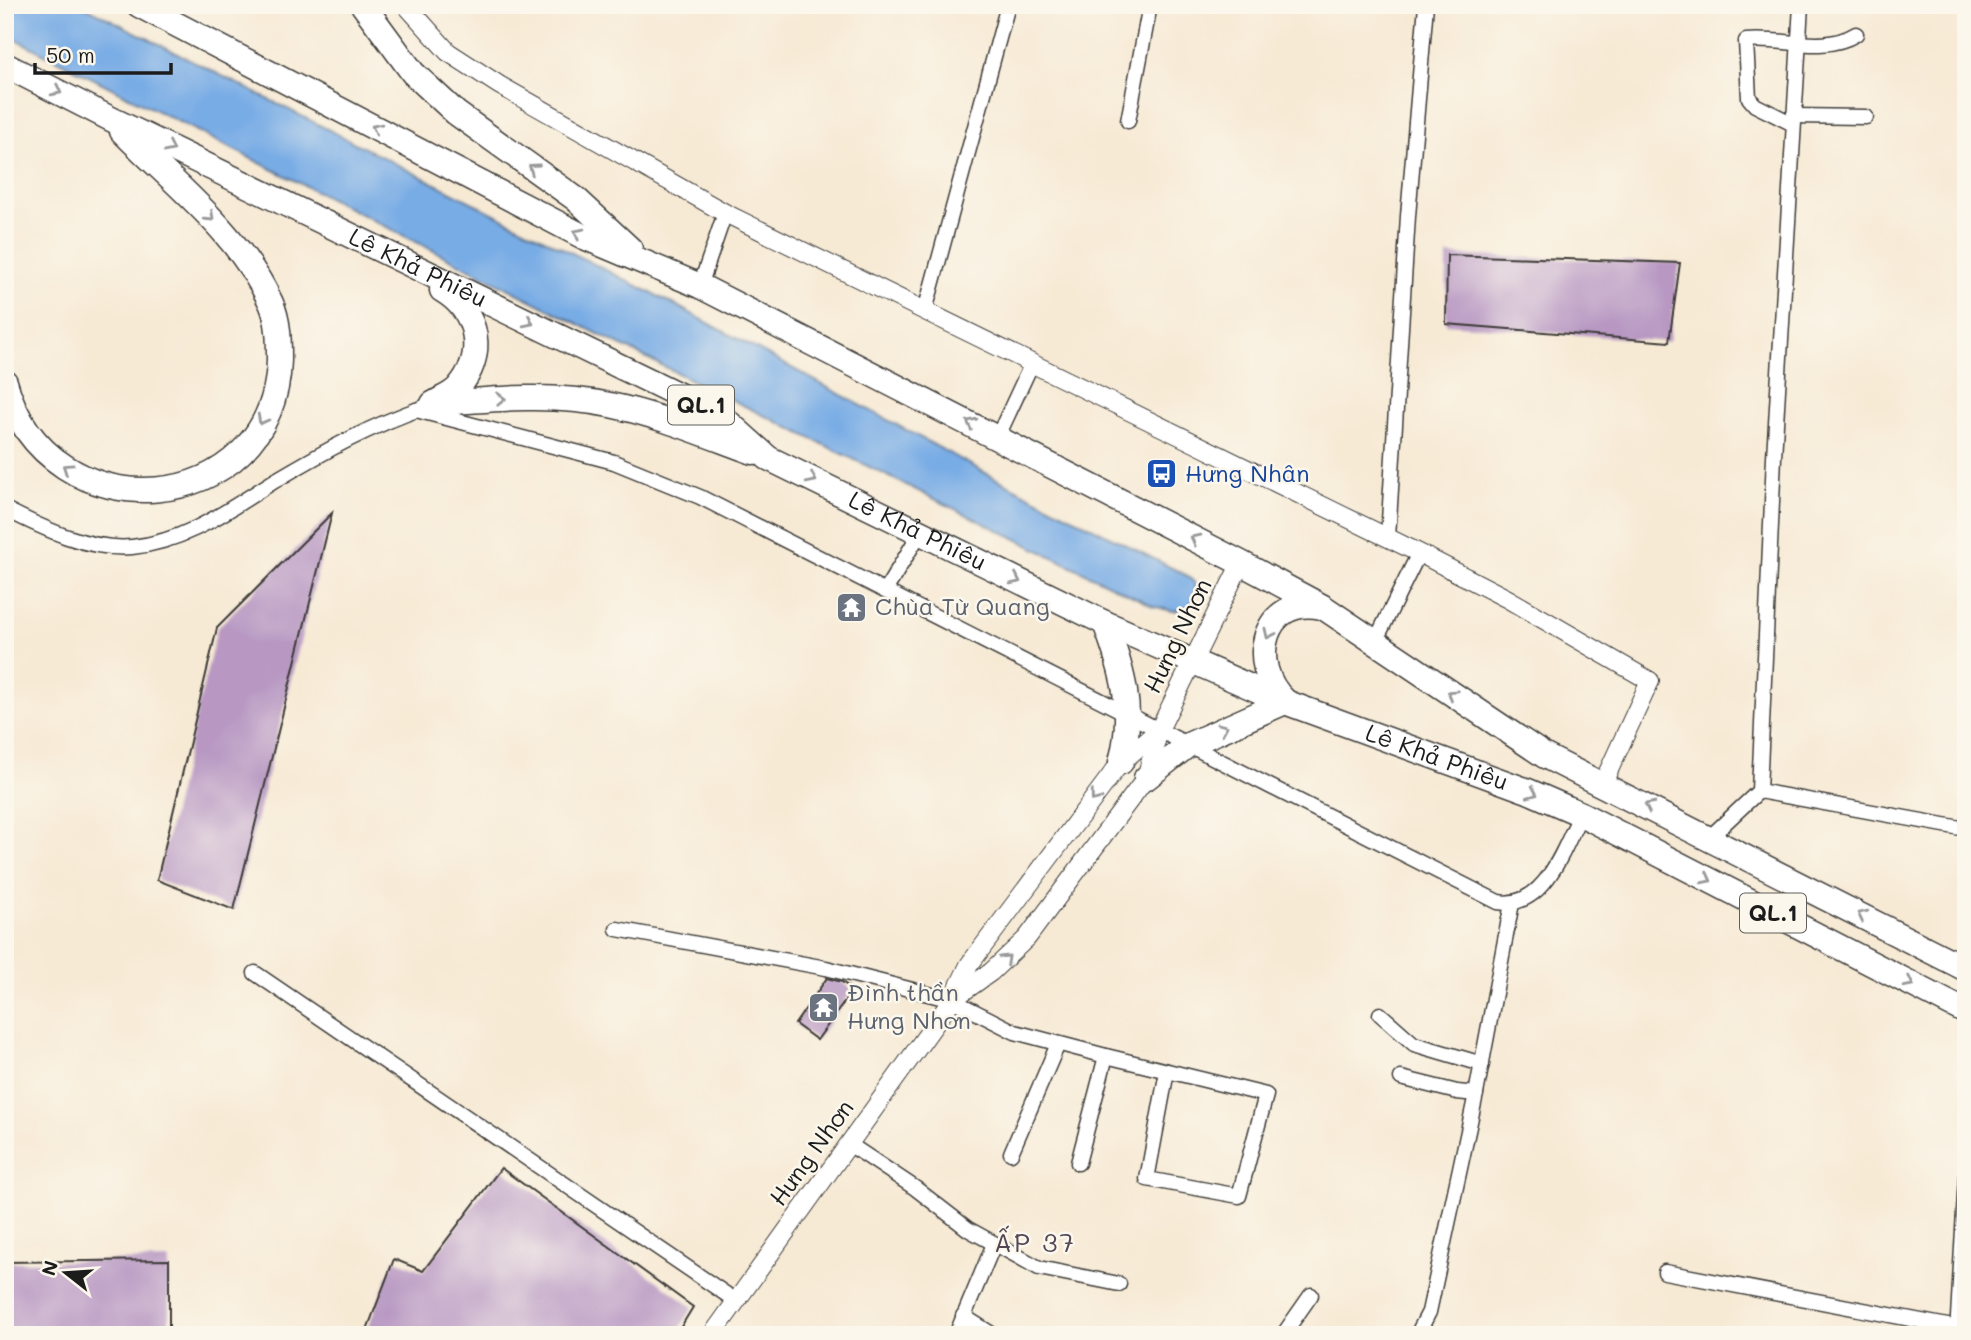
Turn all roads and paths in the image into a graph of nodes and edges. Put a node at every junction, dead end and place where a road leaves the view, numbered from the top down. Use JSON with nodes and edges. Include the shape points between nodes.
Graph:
{"nodes":[{"id":1,"x":139,"y":5,"type":"edge"},
{"id":2,"x":363,"y":5,"type":"edge"},
{"id":3,"x":406,"y":5,"type":"edge"},
{"id":4,"x":1008,"y":5,"type":"edge"},
{"id":5,"x":1150,"y":5,"type":"edge"},
{"id":6,"x":1426,"y":5,"type":"edge"},
{"id":7,"x":1801,"y":5,"type":"edge"},
{"id":8,"x":1856,"y":34,"type":"dead end"},
{"id":9,"x":1799,"y":43,"type":"junction"},
{"id":10,"x":5,"y":65,"type":"edge"},
{"id":11,"x":1866,"y":117,"type":"dead end"},
{"id":12,"x":109,"y":118,"type":"junction"},
{"id":13,"x":1793,"y":120,"type":"junction"},
{"id":14,"x":1128,"y":121,"type":"dead end"},
{"id":15,"x":725,"y":214,"type":"junction"},
{"id":16,"x":393,"y":256,"type":"junction"},
{"id":17,"x":640,"y":260,"type":"junction"},
{"id":18,"x":700,"y":286,"type":"junction"},
{"id":19,"x":925,"y":311,"type":"junction"},
{"id":20,"x":1032,"y":363,"type":"junction"},
{"id":21,"x":5,"y":382,"type":"edge"},
{"id":22,"x":424,"y":407,"type":"junction"},
{"id":23,"x":998,"y":436,"type":"junction"},
{"id":24,"x":768,"y":458,"type":"junction"},
{"id":25,"x":5,"y":509,"type":"edge"},
{"id":26,"x":920,"y":533,"type":"junction"},
{"id":27,"x":1388,"y":537,"type":"junction"},
{"id":28,"x":1419,"y":553,"type":"junction"},
{"id":29,"x":1241,"y":563,"type":"junction"},
{"id":30,"x":884,"y":591,"type":"junction"},
{"id":31,"x":1324,"y":607,"type":"junction"},
{"id":32,"x":1105,"y":623,"type":"junction"},
{"id":33,"x":1375,"y":642,"type":"junction"},
{"id":34,"x":1194,"y":662,"type":"junction"},
{"id":35,"x":1285,"y":702,"type":"junction"},
{"id":36,"x":1129,"y":715,"type":"junction"},
{"id":37,"x":1158,"y":730,"type":"junction"},
{"id":38,"x":1188,"y":745,"type":"junction"},
{"id":39,"x":1121,"y":762,"type":"junction"},
{"id":40,"x":1146,"y":778,"type":"junction"},
{"id":41,"x":1603,"y":783,"type":"junction"},
{"id":42,"x":1759,"y":791,"type":"junction"},
{"id":43,"x":1581,"y":814,"type":"junction"},
{"id":44,"x":1966,"y":829,"type":"edge"},
{"id":45,"x":1710,"y":837,"type":"junction"},
{"id":46,"x":1512,"y":903,"type":"junction"},
{"id":47,"x":617,"y":929,"type":"dead end"},
{"id":48,"x":1966,"y":969,"type":"edge"},
{"id":49,"x":255,"y":973,"type":"dead end"},
{"id":50,"x":952,"y":1000,"type":"junction"},
{"id":51,"x":1966,"y":1012,"type":"edge"},
{"id":52,"x":1380,"y":1014,"type":"dead end"},
{"id":53,"x":1058,"y":1044,"type":"junction"},
{"id":54,"x":1106,"y":1056,"type":"junction"},
{"id":55,"x":1482,"y":1063,"type":"junction"},
{"id":56,"x":1167,"y":1071,"type":"junction"},
{"id":57,"x":1401,"y":1078,"type":"dead end"},
{"id":58,"x":1476,"y":1094,"type":"junction"},
{"id":59,"x":849,"y":1144,"type":"junction"},
{"id":60,"x":1011,"y":1153,"type":"dead end"},
{"id":61,"x":1078,"y":1163,"type":"dead end"},
{"id":62,"x":1966,"y":1176,"type":"edge"},
{"id":63,"x":994,"y":1244,"type":"junction"},
{"id":64,"x":1665,"y":1272,"type":"dead end"},
{"id":65,"x":1119,"y":1284,"type":"dead end"},
{"id":66,"x":1311,"y":1296,"type":"dead end"},
{"id":67,"x":736,"y":1301,"type":"junction"},
{"id":68,"x":964,"y":1317,"type":"junction"},
{"id":69,"x":1958,"y":1331,"type":"edge"},
{"id":70,"x":712,"y":1335,"type":"edge"},
{"id":71,"x":956,"y":1335,"type":"edge"},
{"id":72,"x":993,"y":1335,"type":"edge"},
{"id":73,"x":1283,"y":1335,"type":"edge"},
{"id":74,"x":1417,"y":1335,"type":"edge"}],
"edges":[{"from":17,"to":1,"type":"highway","name":"Lê Khả Phiêu","number":"QL.1","one_way":true,"via":[[584,237]]},
{"from":17,"to":2,"type":"highway","one_way":true,"via":[[576,198],[456,113],[413,73]]},
{"from":3,"to":15,"type":"street","via":[[448,52]]},
{"from":4,"to":19,"type":"street"},
{"from":5,"to":14,"type":"street"},
{"from":6,"to":27,"type":"street"},
{"from":7,"to":9,"type":"street"},
{"from":8,"to":9,"type":"street","via":[[1819,45]]},
{"from":9,"to":13,"type":"street"},
{"from":9,"to":13,"type":"street","via":[[1746,41],[1749,98],[1755,105]]},
{"from":10,"to":12,"type":"highway","name":"Lê Khả Phiêu","number":"QL.1","one_way":true},
{"from":11,"to":13,"type":"street"},
{"from":12,"to":16,"type":"highway","name":"Lê Khả Phiêu","number":"QL.1","one_way":true},
{"from":12,"to":21,"type":"highway","one_way":true,"via":[[227,234],[254,272],[272,305],[279,334],[276,391],[244,450],[217,470],[188,484],[122,491],[66,469],[35,441]]},
{"from":13,"to":42,"type":"street"},
{"from":15,"to":18,"type":"street"},
{"from":15,"to":19,"type":"street"},
{"from":16,"to":22,"type":"highway","via":[[453,296],[475,328],[476,349],[469,370],[456,390]]},
{"from":16,"to":24,"type":"highway","name":"Lê Khả Phiêu","number":"QL.1","one_way":true,"via":[[720,415]]},
{"from":17,"to":18,"type":"highway","name":"Lê Khả Phiêu","number":"QL.1"},
{"from":23,"to":18,"type":"highway","name":"Lê Khả Phiêu","number":"QL.1","one_way":true},
{"from":19,"to":20,"type":"street"},
{"from":20,"to":23,"type":"street"},
{"from":20,"to":27,"type":"street"},
{"from":22,"to":24,"type":"highway","one_way":true,"via":[[551,398],[610,405]]},
{"from":22,"to":25,"type":"street","via":[[349,439],[210,523],[170,540],[130,547],[100,545]]},
{"from":22,"to":30,"type":"street","via":[[642,472]]},
{"from":29,"to":23,"type":"highway","name":"Lê Khả Phiêu","number":"QL.1","one_way":true},
{"from":24,"to":26,"type":"highway","name":"Lê Khả Phiêu","number":"QL.1","one_way":true},
{"from":26,"to":30,"type":"street"},
{"from":26,"to":32,"type":"highway","name":"Lê Khả Phiêu","number":"QL.1","one_way":true},
{"from":27,"to":28,"type":"street"},
{"from":28,"to":33,"type":"street"},
{"from":28,"to":41,"type":"street","via":[[1650,681]]},
{"from":29,"to":31,"type":"highway","name":"Lê Khả Phiêu","number":"QL.1"},
{"from":29,"to":34,"type":"street","name":"Hưng Nhơn"},
{"from":30,"to":36,"type":"street"},
{"from":31,"to":33,"type":"highway","name":"Lê Khả Phiêu","number":"QL.1"},
{"from":31,"to":35,"type":"highway","one_way":true,"via":[[1292,608],[1275,621],[1265,640],[1264,671]]},
{"from":32,"to":34,"type":"highway","name":"Lê Khả Phiêu","number":"QL.1"},
{"from":32,"to":36,"type":"highway","via":[[1122,669]]},
{"from":41,"to":33,"type":"highway","name":"Lê Khả Phiêu","number":"QL.1","one_way":true,"via":[[1545,756]]},
{"from":34,"to":35,"type":"highway","name":"Lê Khả Phiêu","number":"QL.1"},
{"from":34,"to":37,"type":"street","name":"Hưng Nhơn"},
{"from":38,"to":35,"type":"highway","one_way":true},
{"from":35,"to":43,"type":"highway","name":"Lê Khả Phiêu","number":"QL.1","one_way":true},
{"from":36,"to":37,"type":"street"},
{"from":36,"to":39,"type":"highway"},
{"from":37,"to":38,"type":"street"},
{"from":37,"to":39,"type":"street","name":"Hưng Nhơn"},
{"from":37,"to":40,"type":"street","name":"Hưng Nhơn"},
{"from":38,"to":40,"type":"highway"},
{"from":38,"to":46,"type":"street","via":[[1492,900]]},
{"from":39,"to":50,"type":"street","name":"Hưng Nhơn","one_way":true,"via":[[968,965]]},
{"from":50,"to":40,"type":"street","name":"Hưng Nhơn","one_way":true,"via":[[991,972],[1027,937]]},
{"from":45,"to":41,"type":"highway","name":"Lê Khả Phiêu","number":"QL.1","one_way":true},
{"from":42,"to":44,"type":"street"},
{"from":42,"to":45,"type":"street"},
{"from":43,"to":46,"type":"street","via":[[1540,887]]},
{"from":43,"to":51,"type":"highway","name":"Lê Khả Phiêu","number":"QL.1","one_way":true},
{"from":48,"to":45,"type":"highway","name":"Lê Khả Phiêu","number":"QL.1","one_way":true},
{"from":46,"to":55,"type":"street"},
{"from":47,"to":50,"type":"street","via":[[826,968]]},
{"from":49,"to":67,"type":"street"},
{"from":50,"to":53,"type":"street","via":[[1015,1032]]},
{"from":50,"to":59,"type":"street","name":"Hưng Nhơn"},
{"from":52,"to":55,"type":"street","via":[[1414,1044]]},
{"from":53,"to":54,"type":"street"},
{"from":53,"to":60,"type":"street"},
{"from":54,"to":56,"type":"street"},
{"from":54,"to":61,"type":"street"},
{"from":55,"to":58,"type":"street"},
{"from":56,"to":56,"type":"street","via":[[1147,1179],[1239,1196],[1266,1096]]},
{"from":57,"to":58,"type":"street"},
{"from":58,"to":74,"type":"street","via":[[1429,1312]]},
{"from":59,"to":63,"type":"street"},
{"from":59,"to":67,"type":"street","name":"Hưng Nhơn"},
{"from":62,"to":69,"type":"street"},
{"from":63,"to":65,"type":"street","via":[[1039,1268]]},
{"from":63,"to":68,"type":"street"},
{"from":64,"to":69,"type":"street"},
{"from":66,"to":73,"type":"street"},
{"from":67,"to":70,"type":"street","name":"Hưng Nhơn"},
{"from":68,"to":71,"type":"street"},
{"from":68,"to":72,"type":"street"}]}
